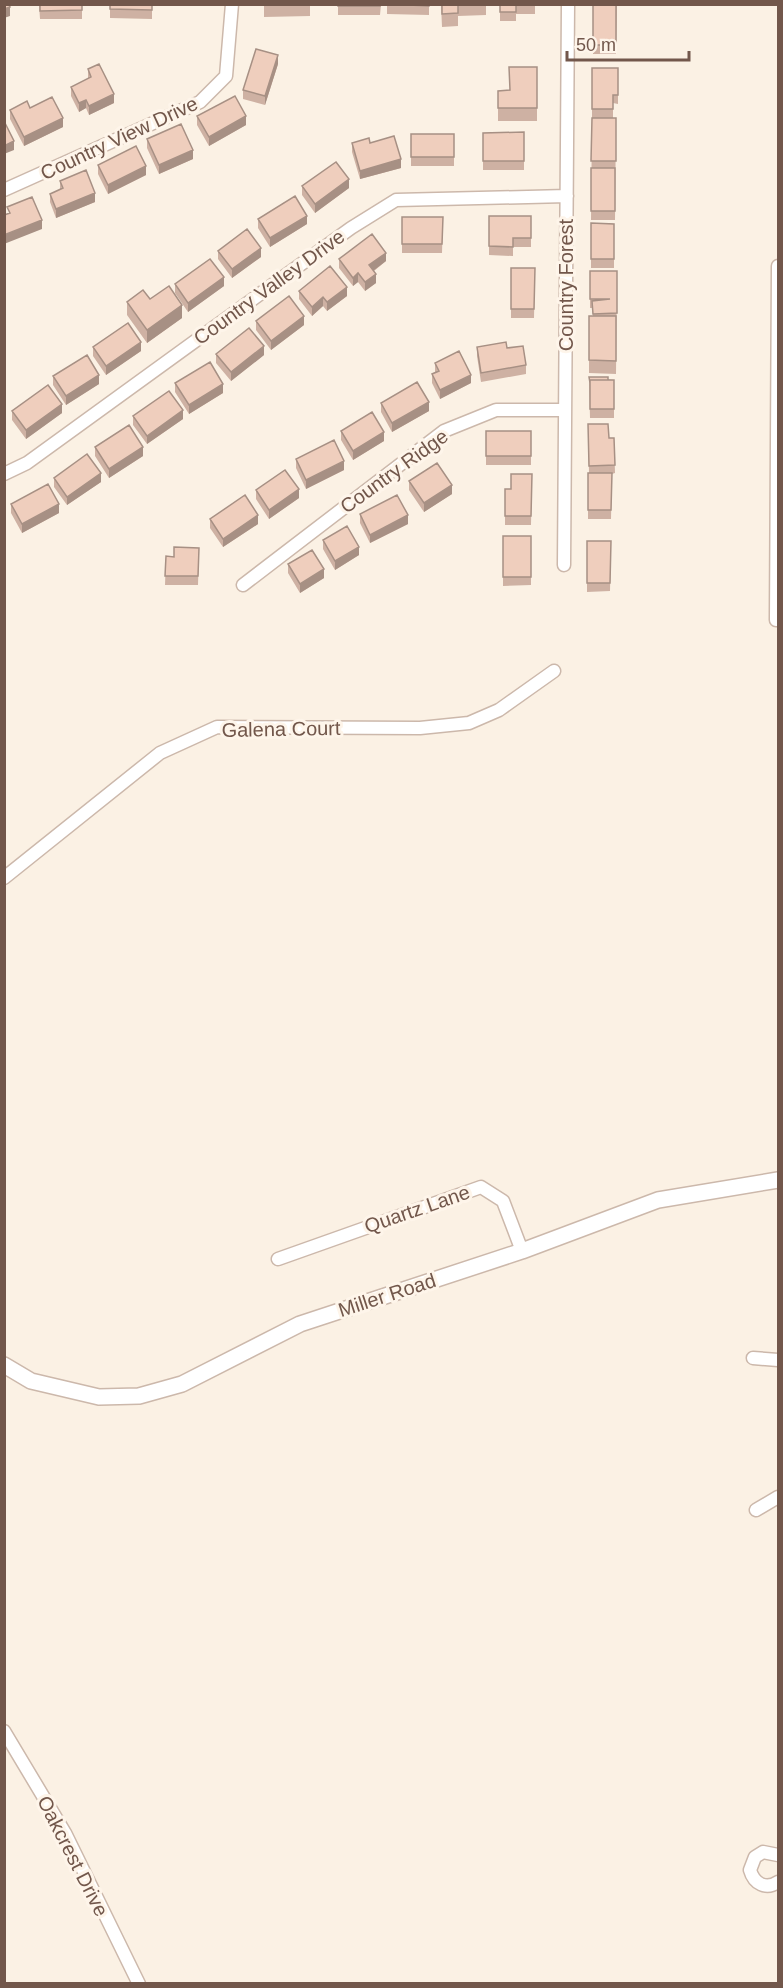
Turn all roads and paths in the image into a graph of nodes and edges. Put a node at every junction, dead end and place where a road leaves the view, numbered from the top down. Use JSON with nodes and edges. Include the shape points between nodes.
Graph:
{"nodes":[{"id":1,"x":232,"y":4,"type":"edge"},
{"id":2,"x":568,"y":4,"type":"edge"},
{"id":3,"x":4,"y":190,"type":"edge"},
{"id":4,"x":567,"y":196,"type":"junction"},
{"id":5,"x":778,"y":267,"type":"edge"},
{"id":6,"x":565,"y":410,"type":"junction"},
{"id":7,"x":4,"y":474,"type":"edge"},
{"id":8,"x":564,"y":564,"type":"dead end"},
{"id":9,"x":243,"y":585,"type":"dead end"},
{"id":10,"x":777,"y":620,"type":"edge"},
{"id":11,"x":554,"y":670,"type":"dead end"},
{"id":12,"x":4,"y":878,"type":"edge"},
{"id":13,"x":778,"y":1180,"type":"edge"},
{"id":14,"x":522,"y":1251,"type":"junction"},
{"id":15,"x":278,"y":1259,"type":"dead end"},
{"id":16,"x":753,"y":1358,"type":"dead end"},
{"id":17,"x":778,"y":1360,"type":"edge"},
{"id":18,"x":4,"y":1365,"type":"edge"},
{"id":19,"x":778,"y":1497,"type":"edge"},
{"id":20,"x":756,"y":1510,"type":"dead end"},
{"id":21,"x":4,"y":1731,"type":"edge"},
{"id":22,"x":778,"y":1855,"type":"edge"},
{"id":23,"x":778,"y":1882,"type":"edge"},
{"id":24,"x":139,"y":1983,"type":"edge"}],
"edges":[{"from":1,"to":3,"type":"street","name":"Country View Drive","via":[[226,76],[200,102]]},
{"from":2,"to":4,"type":"street","name":"Country Forest"},
{"from":4,"to":6,"type":"street","name":"Country Forest"},
{"from":4,"to":7,"type":"street","name":"Country Valley Drive","via":[[396,200],[351,228],[27,464]]},
{"from":5,"to":10,"type":"street"},
{"from":6,"to":8,"type":"street","name":"Country Forest"},
{"from":6,"to":9,"type":"street","name":"Country Ridge","via":[[496,410],[444,431]]},
{"from":11,"to":12,"type":"street","name":"Galena Court","via":[[499,710],[469,723],[420,729],[217,728],[160,753]]},
{"from":13,"to":14,"type":"street","name":"Miller Road","via":[[658,1200]]},
{"from":14,"to":15,"type":"street","name":"Quartz Lane","via":[[503,1201],[481,1187]]},
{"from":14,"to":18,"type":"street","name":"Miller Road","via":[[300,1324],[182,1384],[140,1396],[99,1397],[31,1381]]},
{"from":16,"to":17,"type":"street"},
{"from":19,"to":20,"type":"street"},
{"from":21,"to":24,"type":"street","name":"Oakcrest Drive","via":[[65,1833]]},
{"from":22,"to":23,"type":"street","via":[[763,1852],[755,1857],[750,1870],[762,1885]]}]}
